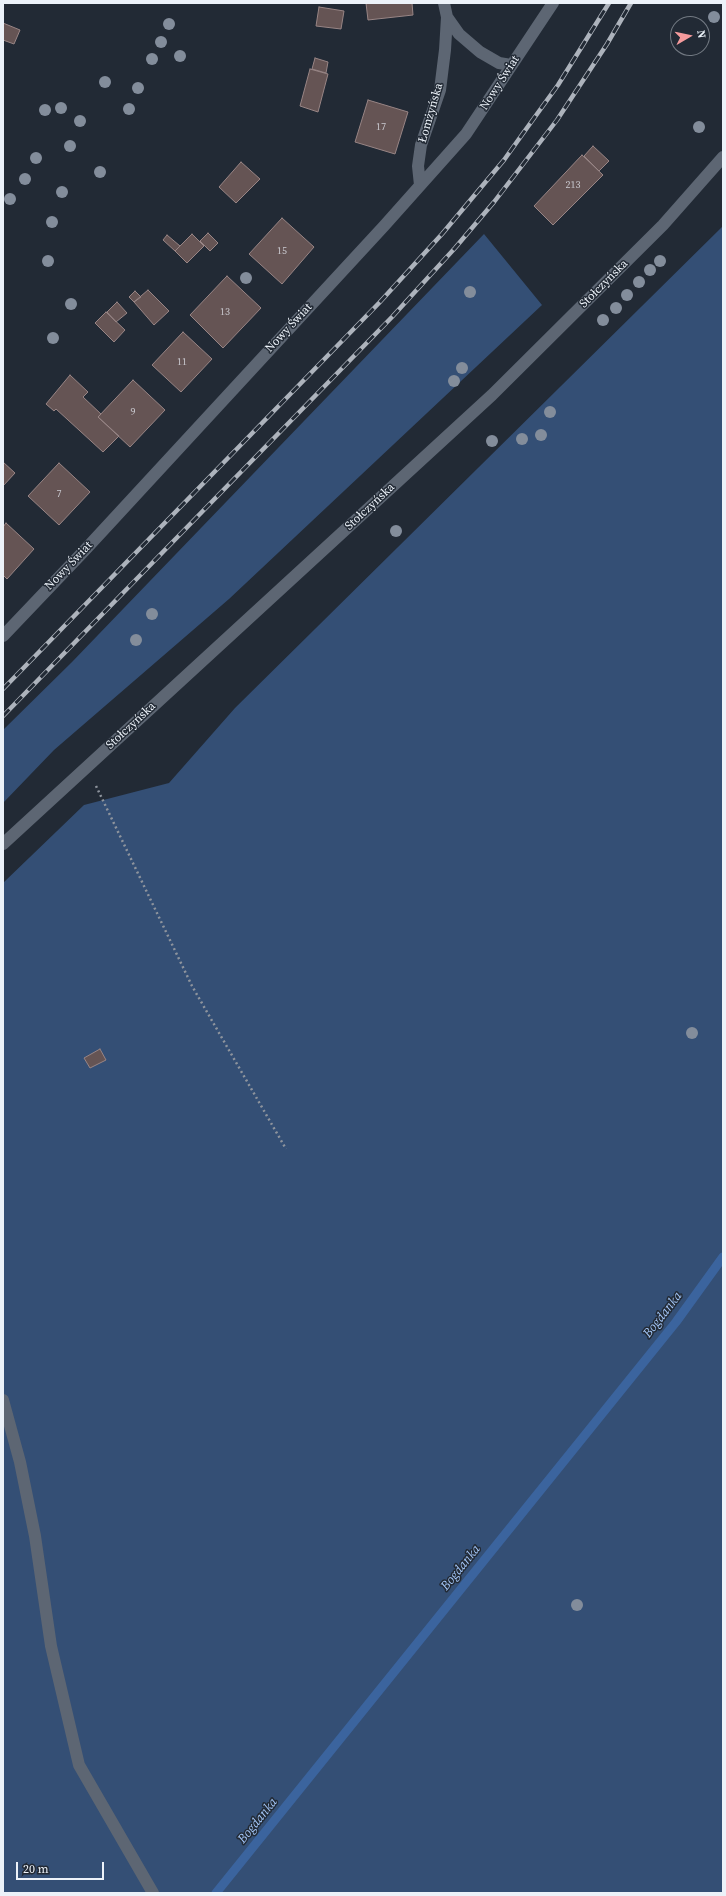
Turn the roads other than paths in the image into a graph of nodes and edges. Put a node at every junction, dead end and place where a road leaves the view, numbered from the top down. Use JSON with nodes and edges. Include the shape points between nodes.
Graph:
{"nodes":[{"id":1,"x":444,"y":3,"type":"edge"},
{"id":2,"x":553,"y":3,"type":"edge"},
{"id":3,"x":447,"y":17,"type":"junction"},
{"id":4,"x":511,"y":65,"type":"junction"},
{"id":5,"x":723,"y":157,"type":"edge"},
{"id":6,"x":420,"y":185,"type":"junction"},
{"id":7,"x":3,"y":636,"type":"edge"},
{"id":8,"x":3,"y":844,"type":"edge"},
{"id":9,"x":3,"y":1400,"type":"edge"},
{"id":10,"x":153,"y":1893,"type":"edge"}],
"edges":[{"from":1,"to":3,"type":"street","name":"Łomżyńska"},
{"from":2,"to":4,"type":"street","name":"Nowy Świat"},
{"from":3,"to":4,"type":"street","name":"Łomżyńska","via":[[459,34],[480,52],[499,63]]},
{"from":3,"to":6,"type":"street","name":"Łomżyńska","via":[[440,90],[421,145],[418,166]]},
{"from":4,"to":6,"type":"street","name":"Nowy Świat","via":[[466,134]]},
{"from":5,"to":8,"type":"street","name":"Stołczyńska","via":[[663,225],[492,394]]},
{"from":6,"to":7,"type":"street","name":"Nowy Świat","via":[[89,546]]},
{"from":9,"to":10,"type":"street","via":[[25,1484],[51,1646],[79,1765]]}]}
